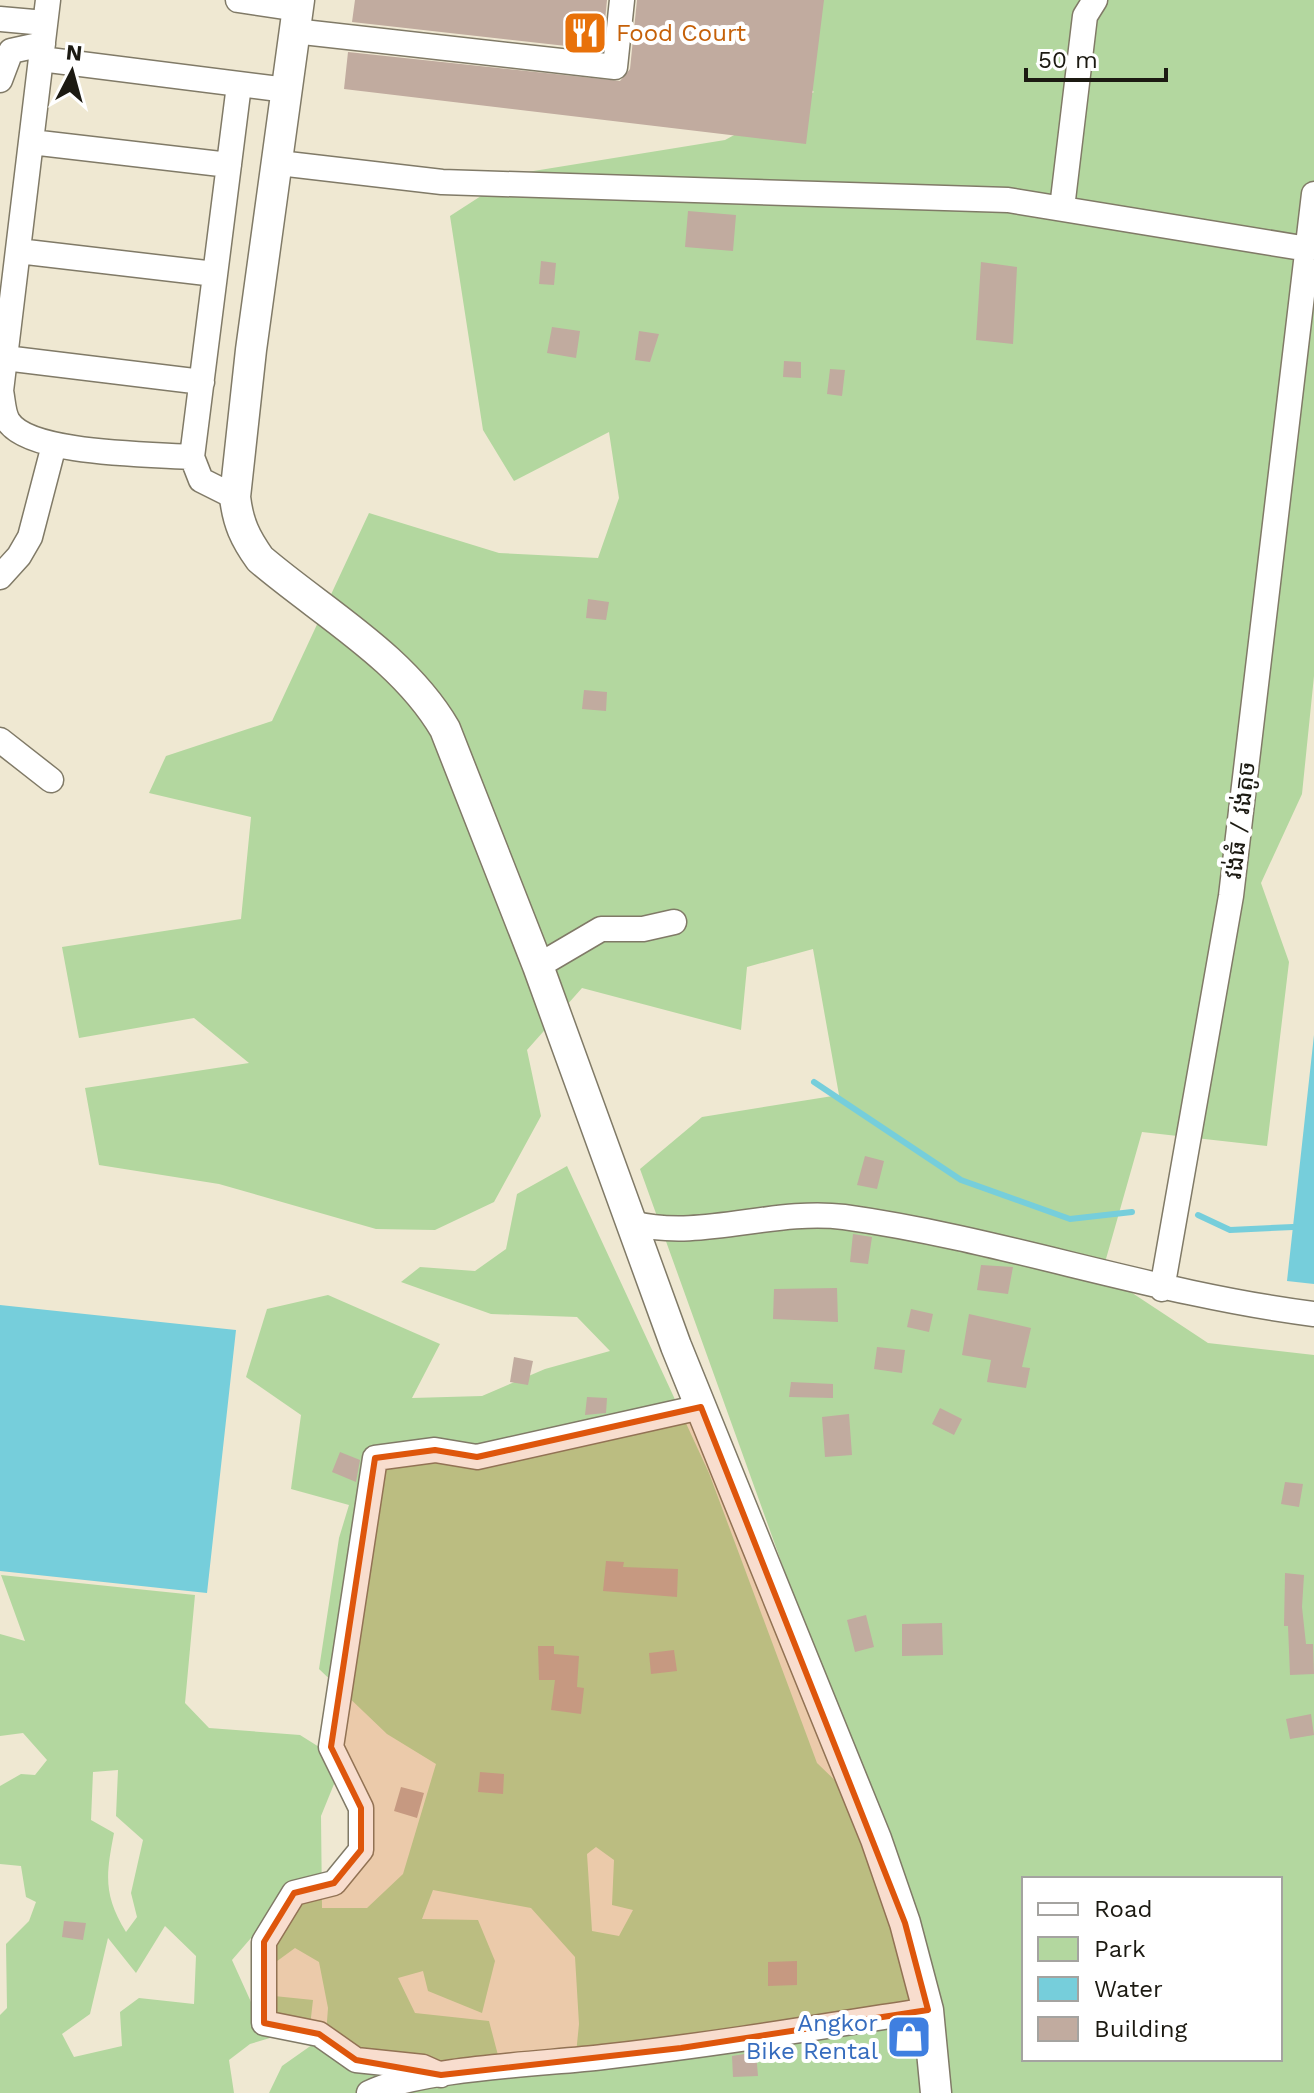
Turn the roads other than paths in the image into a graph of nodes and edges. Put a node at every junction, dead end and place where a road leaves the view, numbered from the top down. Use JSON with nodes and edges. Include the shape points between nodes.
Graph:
{"nodes":[{"id":1,"x":238,"y":0,"type":"edge"},
{"id":2,"x":622,"y":0,"type":"edge"},
{"id":3,"x":1095,"y":0,"type":"edge"},
{"id":4,"x":297,"y":13,"type":"edge"},
{"id":5,"x":0,"y":19,"type":"edge"},
{"id":6,"x":44,"y":32,"type":"edge"},
{"id":7,"x":0,"y":80,"type":"edge"},
{"id":8,"x":239,"y":85,"type":"junction"},
{"id":9,"x":287,"y":90,"type":"junction"},
{"id":10,"x":31,"y":142,"type":"junction"},
{"id":11,"x":279,"y":163,"type":"junction"},
{"id":12,"x":229,"y":165,"type":"junction"},
{"id":13,"x":1314,"y":194,"type":"edge"},
{"id":14,"x":1062,"y":208,"type":"junction"},
{"id":15,"x":1308,"y":249,"type":"junction"},
{"id":16,"x":18,"y":251,"type":"junction"},
{"id":17,"x":215,"y":274,"type":"junction"},
{"id":18,"x":5,"y":358,"type":"junction"},
{"id":19,"x":202,"y":382,"type":"junction"},
{"id":20,"x":3,"y":420,"type":"edge"},
{"id":21,"x":54,"y":445,"type":"junction"},
{"id":22,"x":192,"y":457,"type":"junction"},
{"id":23,"x":235,"y":497,"type":"junction"},
{"id":24,"x":0,"y":577,"type":"edge"},
{"id":25,"x":0,"y":740,"type":"edge"},
{"id":26,"x":51,"y":780,"type":"dead end"},
{"id":27,"x":674,"y":922,"type":"dead end"},
{"id":28,"x":538,"y":966,"type":"junction"},
{"id":29,"x":632,"y":1223,"type":"junction"},
{"id":30,"x":1162,"y":1289,"type":"junction"},
{"id":31,"x":1314,"y":1314,"type":"edge"},
{"id":32,"x":701,"y":1407,"type":"junction"},
{"id":33,"x":928,"y":2010,"type":"junction"},
{"id":34,"x":441,"y":2075,"type":"junction"},
{"id":35,"x":369,"y":2093,"type":"edge"},
{"id":36,"x":936,"y":2093,"type":"edge"}],
"edges":[{"from":1,"to":4,"type":"street"},
{"from":2,"to":4,"type":"street","via":[[615,67]]},
{"from":3,"to":14,"type":"street","via":[[1085,16]]},
{"from":4,"to":9,"type":"main road"},
{"from":5,"to":6,"type":"street"},
{"from":6,"to":7,"type":"street","via":[[11,51]]},
{"from":6,"to":8,"type":"street"},
{"from":6,"to":10,"type":"street"},
{"from":8,"to":9,"type":"street"},
{"from":8,"to":12,"type":"street"},
{"from":9,"to":11,"type":"main road"},
{"from":10,"to":12,"type":"street"},
{"from":10,"to":16,"type":"street"},
{"from":11,"to":14,"type":"street","via":[[442,182],[781,190],[1008,200]]},
{"from":11,"to":23,"type":"main road"},
{"from":12,"to":17,"type":"street"},
{"from":13,"to":15,"type":"street","name":"វង់ធំ / វង់តូច"},
{"from":14,"to":15,"type":"street"},
{"from":15,"to":30,"type":"street","name":"វង់ធំ / វង់តូច","via":[[1231,896]]},
{"from":16,"to":17,"type":"street"},
{"from":16,"to":18,"type":"street"},
{"from":17,"to":19,"type":"street"},
{"from":18,"to":19,"type":"street"},
{"from":18,"to":20,"type":"street"},
{"from":19,"to":22,"type":"street"},
{"from":20,"to":21,"type":"street"},
{"from":21,"to":22,"type":"street"},
{"from":21,"to":24,"type":"street","via":[[30,537]]},
{"from":22,"to":23,"type":"street","via":[[201,480]]},
{"from":23,"to":28,"type":"main road","via":[[244,537],[260,559],[404,675],[431,705]]},
{"from":25,"to":26,"type":"street"},
{"from":27,"to":28,"type":"street","via":[[643,929],[601,929]]},
{"from":28,"to":29,"type":"main road"},
{"from":29,"to":30,"type":"street","via":[[671,1230],[787,1214],[840,1217],[912,1228]]},
{"from":29,"to":32,"type":"main road"},
{"from":30,"to":31,"type":"street"},
{"from":32,"to":33,"type":"main road","via":[[876,1839]]},
{"from":32,"to":34,"type":"street","via":[[477,1457],[435,1450],[375,1458],[331,1747],[361,1808],[361,1850],[334,1883],[294,1893],[264,1942],[264,2023],[319,2034],[356,2060],[423,2067]]},
{"from":33,"to":34,"type":"street","via":[[681,2048]]},
{"from":33,"to":36,"type":"main road"},
{"from":34,"to":35,"type":"street","via":[[384,2085]]}]}
